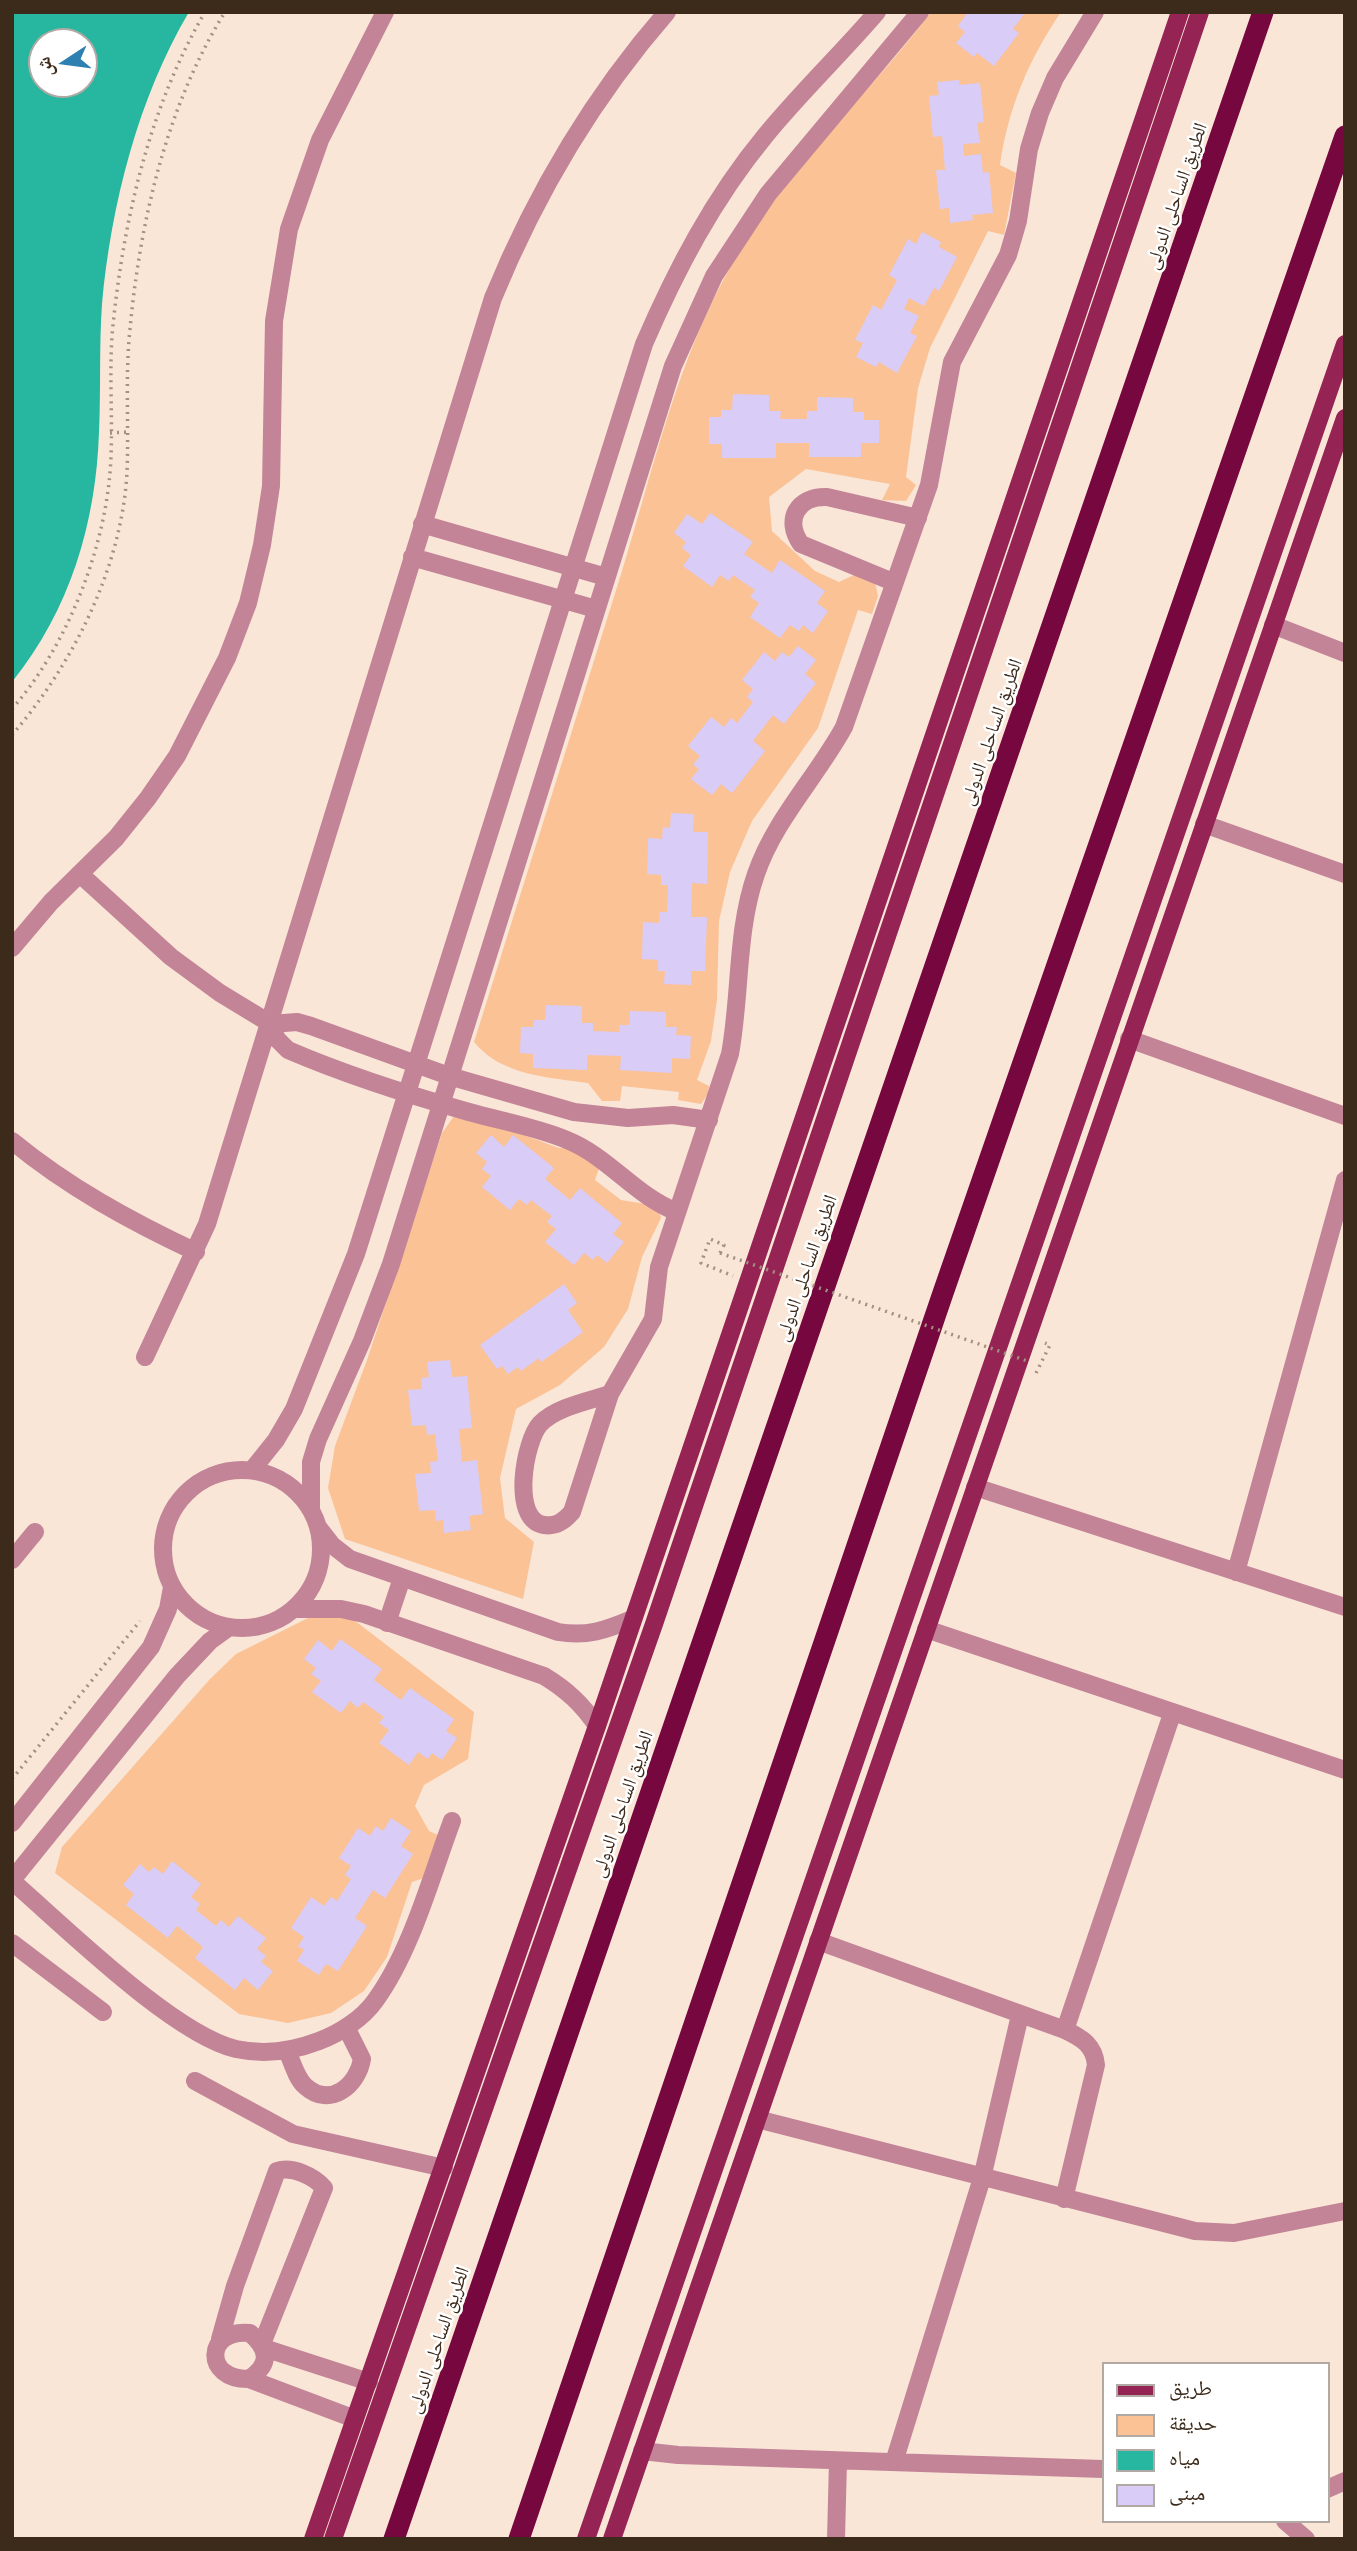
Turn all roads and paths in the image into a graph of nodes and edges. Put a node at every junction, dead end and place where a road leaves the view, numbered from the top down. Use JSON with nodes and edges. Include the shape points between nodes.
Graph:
{"nodes":[{"id":1,"x":205,"y":12,"type":"edge"},
{"id":2,"x":225,"y":12,"type":"edge"},
{"id":3,"x":385,"y":12,"type":"edge"},
{"id":4,"x":667,"y":12,"type":"edge"},
{"id":5,"x":877,"y":12,"type":"edge"},
{"id":6,"x":920,"y":12,"type":"edge"},
{"id":7,"x":1095,"y":12,"type":"edge"},
{"id":8,"x":1180,"y":12,"type":"edge"},
{"id":9,"x":1200,"y":12,"type":"edge"},
{"id":10,"x":1263,"y":12,"type":"edge"},
{"id":11,"x":1345,"y":136,"type":"edge"},
{"id":12,"x":1345,"y":344,"type":"edge"},
{"id":13,"x":1345,"y":418,"type":"edge"},
{"id":14,"x":127,"y":432,"type":"junction"},
{"id":15,"x":110,"y":433,"type":"junction"},
{"id":16,"x":918,"y":518,"type":"junction"},
{"id":17,"x":422,"y":524,"type":"junction"},
{"id":18,"x":412,"y":557,"type":"junction"},
{"id":19,"x":573,"y":566,"type":"junction"},
{"id":20,"x":606,"y":577,"type":"junction"},
{"id":21,"x":893,"y":582,"type":"junction"},
{"id":22,"x":562,"y":598,"type":"junction"},
{"id":23,"x":596,"y":609,"type":"junction"},
{"id":24,"x":1273,"y":625,"type":"junction"},
{"id":25,"x":1345,"y":653,"type":"edge"},
{"id":26,"x":12,"y":709,"type":"edge"},
{"id":27,"x":12,"y":735,"type":"edge"},
{"id":28,"x":1204,"y":824,"type":"junction"},
{"id":29,"x":1345,"y":874,"type":"edge"},
{"id":30,"x":81,"y":875,"type":"junction"},
{"id":31,"x":12,"y":948,"type":"edge"},
{"id":32,"x":271,"y":1024,"type":"junction"},
{"id":33,"x":1129,"y":1039,"type":"junction"},
{"id":34,"x":416,"y":1065,"type":"junction"},
{"id":35,"x":449,"y":1076,"type":"junction"},
{"id":36,"x":407,"y":1092,"type":"junction"},
{"id":37,"x":441,"y":1104,"type":"junction"},
{"id":38,"x":1345,"y":1116,"type":"edge"},
{"id":39,"x":709,"y":1120,"type":"junction"},
{"id":40,"x":12,"y":1141,"type":"edge"},
{"id":41,"x":1345,"y":1180,"type":"edge"},
{"id":42,"x":677,"y":1212,"type":"junction"},
{"id":43,"x":196,"y":1252,"type":"junction"},
{"id":44,"x":748,"y":1282,"type":"junction"},
{"id":45,"x":145,"y":1357,"type":"dead end"},
{"id":46,"x":1030,"y":1362,"type":"dead end"},
{"id":47,"x":610,"y":1394,"type":"junction"},
{"id":48,"x":252,"y":1470,"type":"junction"},
{"id":49,"x":975,"y":1487,"type":"junction"},
{"id":50,"x":314,"y":1518,"type":"junction"},
{"id":51,"x":35,"y":1532,"type":"dead end"},
{"id":52,"x":12,"y":1560,"type":"edge"},
{"id":53,"x":1236,"y":1572,"type":"junction"},
{"id":54,"x":402,"y":1578,"type":"junction"},
{"id":55,"x":172,"y":1587,"type":"junction"},
{"id":56,"x":1345,"y":1607,"type":"edge"},
{"id":57,"x":294,"y":1609,"type":"junction"},
{"id":58,"x":144,"y":1616,"type":"dead end"},
{"id":59,"x":632,"y":1619,"type":"junction"},
{"id":60,"x":387,"y":1623,"type":"junction"},
{"id":61,"x":228,"y":1628,"type":"junction"},
{"id":62,"x":926,"y":1629,"type":"junction"},
{"id":63,"x":1172,"y":1714,"type":"junction"},
{"id":64,"x":597,"y":1726,"type":"junction"},
{"id":65,"x":1345,"y":1770,"type":"edge"},
{"id":66,"x":12,"y":1779,"type":"edge"},
{"id":67,"x":452,"y":1821,"type":"dead end"},
{"id":68,"x":12,"y":1823,"type":"edge"},
{"id":69,"x":12,"y":1881,"type":"edge"},
{"id":70,"x":818,"y":1941,"type":"junction"},
{"id":71,"x":12,"y":1943,"type":"edge"},
{"id":72,"x":103,"y":2012,"type":"dead end"},
{"id":73,"x":1020,"y":2015,"type":"junction"},
{"id":74,"x":346,"y":2027,"type":"junction"},
{"id":75,"x":1065,"y":2030,"type":"junction"},
{"id":76,"x":287,"y":2051,"type":"junction"},
{"id":77,"x":195,"y":2081,"type":"dead end"},
{"id":78,"x":757,"y":2119,"type":"junction"},
{"id":79,"x":444,"y":2168,"type":"junction"},
{"id":80,"x":982,"y":2178,"type":"junction"},
{"id":81,"x":1064,"y":2199,"type":"junction"},
{"id":82,"x":1345,"y":2211,"type":"edge"},
{"id":83,"x":220,"y":2339,"type":"junction"},
{"id":84,"x":263,"y":2346,"type":"junction"},
{"id":85,"x":249,"y":2379,"type":"junction"},
{"id":86,"x":369,"y":2382,"type":"junction"},
{"id":87,"x":355,"y":2419,"type":"junction"},
{"id":88,"x":642,"y":2451,"type":"junction"},
{"id":89,"x":342,"y":2453,"type":"junction"},
{"id":90,"x":361,"y":2459,"type":"junction"},
{"id":91,"x":838,"y":2461,"type":"junction"},
{"id":92,"x":894,"y":2462,"type":"junction"},
{"id":93,"x":1102,"y":2469,"type":"edge"},
{"id":94,"x":1345,"y":2481,"type":"edge"},
{"id":95,"x":1329,"y":2488,"type":"edge"},
{"id":96,"x":1287,"y":2523,"type":"edge"},
{"id":97,"x":313,"y":2539,"type":"edge"},
{"id":98,"x":333,"y":2539,"type":"edge"},
{"id":99,"x":394,"y":2539,"type":"edge"},
{"id":100,"x":519,"y":2539,"type":"edge"},
{"id":101,"x":586,"y":2539,"type":"edge"},
{"id":102,"x":612,"y":2539,"type":"edge"},
{"id":103,"x":836,"y":2539,"type":"edge"},
{"id":104,"x":1306,"y":2539,"type":"edge"}],
"edges":[{"from":1,"to":15,"type":"path","via":[[167,93],[139,173],[113,326]]},
{"from":2,"to":14,"type":"path","via":[[182,99],[156,177],[130,328]]},
{"from":3,"to":30,"type":"street","via":[[320,140],[289,229],[274,321],[271,486],[262,545],[228,658],[177,756],[140,808]]},
{"from":4,"to":17,"type":"street","via":[[597,102],[529,217],[478,341]]},
{"from":5,"to":19,"type":"street","via":[[765,135],[696,235],[644,344]]},
{"from":6,"to":20,"type":"street","via":[[768,194],[714,276],[673,366]]},
{"from":7,"to":16,"type":"street","via":[[1055,78],[1040,113],[1008,255],[952,362],[935,461]]},
{"from":8,"to":44,"type":"main road"},
{"from":9,"to":90,"type":"main road","via":[[654,1624]]},
{"from":10,"to":99,"type":"highway","name":"الطريق الساحلى الدولى"},
{"from":11,"to":100,"type":"highway","via":[[934,1320]]},
{"from":12,"to":101,"type":"main road"},
{"from":13,"to":24,"type":"main road"},
{"from":14,"to":15,"type":"path"},
{"from":14,"to":27,"type":"path","via":[[127,474],[115,542],[94,601],[67,658],[36,708]]},
{"from":15,"to":26,"type":"path","via":[[110,473],[98,538],[83,583],[52,649]]},
{"from":16,"to":21,"type":"street"},
{"from":16,"to":21,"type":"street","via":[[815,497],[795,510],[794,534],[802,544]]},
{"from":17,"to":18,"type":"street"},
{"from":17,"to":19,"type":"street"},
{"from":18,"to":22,"type":"street"},
{"from":18,"to":32,"type":"street"},
{"from":19,"to":20,"type":"street"},
{"from":19,"to":22,"type":"street"},
{"from":20,"to":23,"type":"street"},
{"from":21,"to":39,"type":"street","via":[[844,727],[771,838],[756,874],[746,912],[732,1042]]},
{"from":22,"to":23,"type":"street"},
{"from":22,"to":34,"type":"street"},
{"from":23,"to":35,"type":"street"},
{"from":24,"to":25,"type":"street"},
{"from":24,"to":28,"type":"main road"},
{"from":28,"to":29,"type":"street"},
{"from":28,"to":33,"type":"main road"},
{"from":30,"to":31,"type":"street"},
{"from":30,"to":32,"type":"street","via":[[171,957]]},
{"from":32,"to":34,"type":"street","via":[[298,1022]]},
{"from":32,"to":36,"type":"street","via":[[288,1050]]},
{"from":32,"to":43,"type":"street"},
{"from":33,"to":38,"type":"street"},
{"from":33,"to":49,"type":"main road"},
{"from":34,"to":35,"type":"street"},
{"from":34,"to":36,"type":"street"},
{"from":35,"to":37,"type":"street"},
{"from":35,"to":39,"type":"street","via":[[574,1112]]},
{"from":36,"to":37,"type":"street"},
{"from":36,"to":48,"type":"street","via":[[322,1342],[286,1425]]},
{"from":37,"to":42,"type":"street","via":[[589,1150],[643,1196]]},
{"from":37,"to":50,"type":"street","via":[[391,1264],[318,1439],[310,1474]]},
{"from":39,"to":42,"type":"street"},
{"from":40,"to":43,"type":"street","via":[[85,1194]]},
{"from":41,"to":53,"type":"street"},
{"from":42,"to":47,"type":"street","via":[[659,1267],[653,1319]]},
{"from":43,"to":45,"type":"street"},
{"from":44,"to":46,"type":"path","bridge":true,"via":[[701,1263],[710,1239],[724,1245],[720,1253]]},
{"from":44,"to":59,"type":"main road"},
{"from":47,"to":47,"type":"street","via":[[572,1512],[551,1526],[539,1524],[523,1506],[533,1434],[551,1415]]},
{"from":48,"to":50,"type":"street","via":[[286,1483]]},
{"from":48,"to":55,"type":"street","via":[[218,1473],[188,1489],[177,1502],[166,1525],[162,1551]]},
{"from":49,"to":53,"type":"street"},
{"from":49,"to":62,"type":"main road"},
{"from":50,"to":54,"type":"street","via":[[332,1545],[350,1559]]},
{"from":50,"to":57,"type":"street","via":[[321,1545],[317,1571],[306,1596]]},
{"from":51,"to":52,"type":"street"},
{"from":53,"to":56,"type":"street"},
{"from":54,"to":59,"type":"street","via":[[558,1633],[579,1636]]},
{"from":54,"to":60,"type":"street"},
{"from":55,"to":61,"type":"street","via":[[195,1614]]},
{"from":55,"to":68,"type":"street","via":[[151,1647]]},
{"from":57,"to":60,"type":"street","via":[[341,1609]]},
{"from":57,"to":61,"type":"street","via":[[263,1626]]},
{"from":58,"to":66,"type":"path"},
{"from":59,"to":64,"type":"main road"},
{"from":60,"to":64,"type":"street","via":[[544,1676],[566,1689]]},
{"from":61,"to":69,"type":"street","via":[[192,1658]]},
{"from":62,"to":63,"type":"street"},
{"from":62,"to":70,"type":"main road"},
{"from":63,"to":65,"type":"street"},
{"from":63,"to":75,"type":"street"},
{"from":64,"to":79,"type":"main road"},
{"from":67,"to":74,"type":"street","via":[[386,1983],[374,2002]]},
{"from":69,"to":76,"type":"street","via":[[121,1975],[211,2040],[235,2049]]},
{"from":70,"to":73,"type":"street"},
{"from":70,"to":78,"type":"main road"},
{"from":71,"to":72,"type":"street"},
{"from":73,"to":75,"type":"street"},
{"from":73,"to":80,"type":"street"},
{"from":74,"to":76,"type":"street"},
{"from":74,"to":76,"type":"street","via":[[362,2059],[355,2083],[333,2095],[305,2086]]},
{"from":75,"to":81,"type":"street","via":[[1089,2044],[1096,2065]]},
{"from":77,"to":79,"type":"street","via":[[293,2134]]},
{"from":78,"to":80,"type":"street"},
{"from":78,"to":88,"type":"main road"},
{"from":79,"to":86,"type":"main road"},
{"from":80,"to":81,"type":"street"},
{"from":80,"to":92,"type":"street"},
{"from":81,"to":82,"type":"street","via":[[1214,2234]]},
{"from":83,"to":84,"type":"street","via":[[234,2331],[250,2333]]},
{"from":83,"to":84,"type":"street","via":[[277,2171],[286,2168],[317,2180],[324,2189]]},
{"from":83,"to":85,"type":"street","via":[[215,2355],[219,2370],[233,2380]]},
{"from":84,"to":85,"type":"street","via":[[265,2361]]},
{"from":84,"to":86,"type":"street"},
{"from":85,"to":87,"type":"street"},
{"from":86,"to":87,"type":"main road"},
{"from":87,"to":89,"type":"main road"},
{"from":88,"to":91,"type":"street"},
{"from":88,"to":102,"type":"main road"},
{"from":89,"to":90,"type":"main road"},
{"from":89,"to":97,"type":"main road"},
{"from":90,"to":98,"type":"main road"},
{"from":91,"to":92,"type":"street"},
{"from":91,"to":103,"type":"street"},
{"from":92,"to":93,"type":"street"},
{"from":94,"to":95,"type":"street"},
{"from":96,"to":104,"type":"street"}]}
